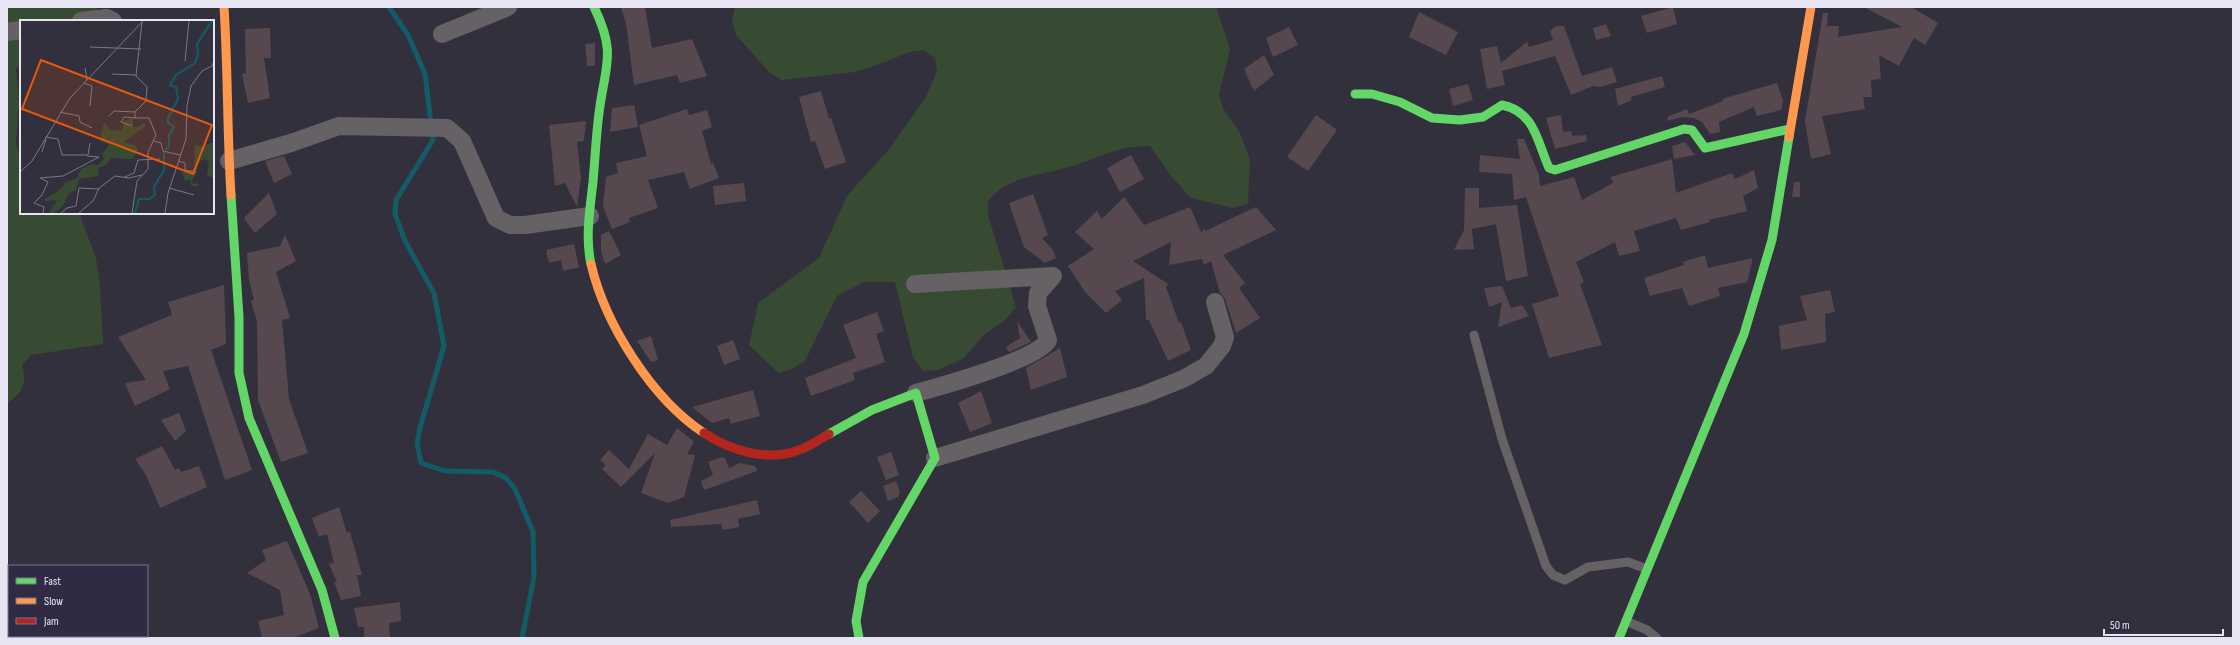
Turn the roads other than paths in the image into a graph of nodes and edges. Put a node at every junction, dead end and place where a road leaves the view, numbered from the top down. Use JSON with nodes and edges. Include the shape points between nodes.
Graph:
{"nodes":[{"id":1,"x":224,"y":7,"type":"edge"},
{"id":2,"x":508,"y":7,"type":"edge"},
{"id":3,"x":594,"y":7,"type":"edge"},
{"id":4,"x":1811,"y":7,"type":"edge"},
{"id":5,"x":90,"y":20,"type":"edge"},
{"id":6,"x":111,"y":20,"type":"edge"},
{"id":7,"x":20,"y":30,"type":"edge"},
{"id":8,"x":7,"y":32,"type":"edge"},
{"id":9,"x":442,"y":34,"type":"dead end"},
{"id":10,"x":220,"y":93,"type":"edge"},
{"id":11,"x":1355,"y":94,"type":"dead end"},
{"id":12,"x":1790,"y":129,"type":"junction"},
{"id":13,"x":229,"y":160,"type":"junction"},
{"id":14,"x":590,"y":216,"type":"junction"},
{"id":15,"x":915,"y":284,"type":"dead end"},
{"id":16,"x":1215,"y":302,"type":"dead end"},
{"id":17,"x":1474,"y":335,"type":"dead end"},
{"id":18,"x":916,"y":393,"type":"junction"},
{"id":19,"x":935,"y":458,"type":"junction"},
{"id":20,"x":1648,"y":569,"type":"junction"},
{"id":21,"x":1626,"y":621,"type":"junction"},
{"id":22,"x":335,"y":638,"type":"edge"},
{"id":23,"x":859,"y":638,"type":"edge"},
{"id":24,"x":1619,"y":638,"type":"edge"},
{"id":25,"x":1657,"y":638,"type":"edge"}],
"edges":[{"from":1,"to":10,"type":"street","via":[[227,57]]},
{"from":2,"to":9,"type":"street"},
{"from":3,"to":14,"type":"street","via":[[605,26],[610,57],[600,110]]},
{"from":4,"to":12,"type":"street"},
{"from":5,"to":6,"type":"street"},
{"from":7,"to":8,"type":"street"},
{"from":10,"to":13,"type":"street"},
{"from":11,"to":12,"type":"street","via":[[1372,94],[1400,102],[1439,119],[1473,120],[1502,105],[1518,109],[1526,114],[1549,168],[1555,170],[1684,129],[1692,130],[1705,148]]},
{"from":12,"to":20,"type":"street","via":[[1772,240],[1744,334]]},
{"from":13,"to":14,"type":"street","via":[[291,143],[339,126],[447,128],[462,141],[496,218],[510,225],[526,225]]},
{"from":13,"to":22,"type":"street","via":[[239,373],[247,410],[268,467],[288,507],[322,590]]},
{"from":14,"to":18,"type":"street","via":[[589,252],[597,286],[611,324],[655,387],[698,430],[747,454],[789,454],[814,444],[872,410]]},
{"from":15,"to":18,"type":"street","via":[[1053,276],[1038,293],[1037,306],[1048,340],[1043,348],[1003,365]]},
{"from":16,"to":19,"type":"street","via":[[1225,337],[1222,346],[1206,366],[1183,379],[1142,395]]},
{"from":17,"to":20,"type":"lane","via":[[1502,439],[1546,566],[1553,575],[1565,580],[1588,568],[1628,562]]},
{"from":18,"to":19,"type":"street"},
{"from":19,"to":23,"type":"street","via":[[863,582],[856,621]]},
{"from":20,"to":21,"type":"street"},
{"from":21,"to":24,"type":"street"},
{"from":21,"to":25,"type":"lane","via":[[1647,630]]}]}
